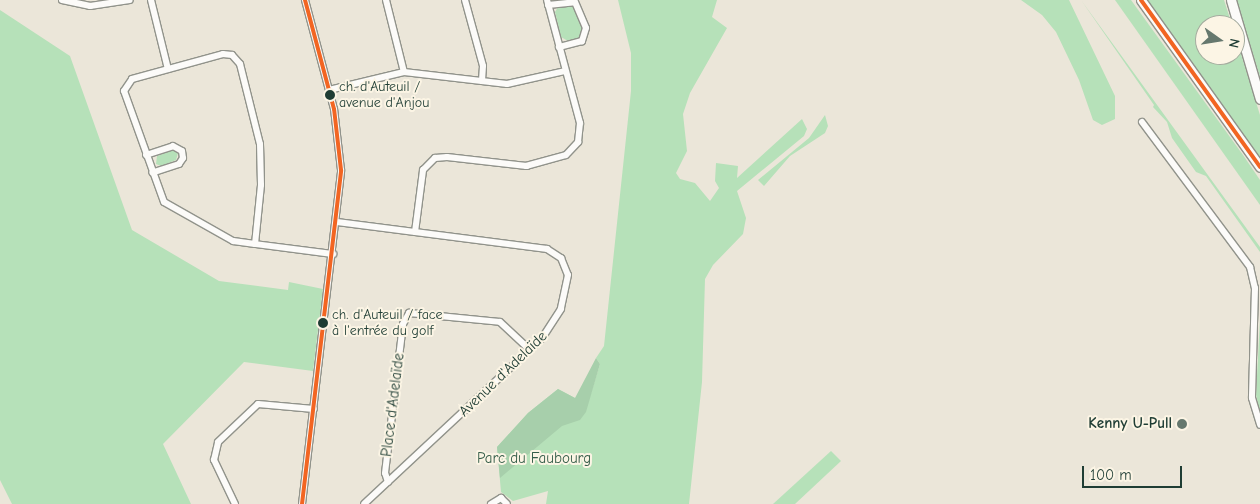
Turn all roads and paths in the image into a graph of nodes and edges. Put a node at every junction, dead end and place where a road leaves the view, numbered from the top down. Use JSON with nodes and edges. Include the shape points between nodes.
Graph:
{"nodes":[{"id":1,"x":62,"y":0,"type":"edge"},
{"id":2,"x":130,"y":0,"type":"edge"},
{"id":3,"x":151,"y":0,"type":"edge"},
{"id":4,"x":305,"y":0,"type":"edge"},
{"id":5,"x":386,"y":0,"type":"edge"},
{"id":6,"x":465,"y":0,"type":"edge"},
{"id":7,"x":1141,"y":0,"type":"edge"},
{"id":8,"x":1231,"y":0,"type":"edge"},
{"id":9,"x":547,"y":2,"type":"edge"},
{"id":10,"x":559,"y":48,"type":"junction"},
{"id":11,"x":168,"y":68,"type":"junction"},
{"id":12,"x":565,"y":71,"type":"junction"},
{"id":13,"x":404,"y":72,"type":"junction"},
{"id":14,"x":482,"y":82,"type":"junction"},
{"id":15,"x":329,"y":90,"type":"junction"},
{"id":16,"x":1260,"y":99,"type":"edge"},
{"id":17,"x":1142,"y":122,"type":"dead end"},
{"id":18,"x":146,"y":155,"type":"junction"},
{"id":19,"x":1260,"y":167,"type":"edge"},
{"id":20,"x":152,"y":173,"type":"junction"},
{"id":21,"x":337,"y":222,"type":"junction"},
{"id":22,"x":415,"y":232,"type":"junction"},
{"id":23,"x":255,"y":244,"type":"junction"},
{"id":24,"x":333,"y":254,"type":"junction"},
{"id":25,"x":530,"y":350,"type":"junction"},
{"id":26,"x":314,"y":409,"type":"junction"},
{"id":27,"x":1260,"y":425,"type":"edge"},
{"id":28,"x":388,"y":482,"type":"junction"},
{"id":29,"x":236,"y":504,"type":"edge"},
{"id":30,"x":302,"y":504,"type":"edge"},
{"id":31,"x":364,"y":504,"type":"edge"},
{"id":32,"x":491,"y":504,"type":"edge"},
{"id":33,"x":507,"y":504,"type":"edge"}],
"edges":[{"from":1,"to":2,"type":"street","via":[[90,6]]},
{"from":3,"to":11,"type":"street"},
{"from":4,"to":15,"type":"street"},
{"from":5,"to":13,"type":"street"},
{"from":6,"to":14,"type":"street","via":[[483,66]]},
{"from":7,"to":19,"type":"main road"},
{"from":8,"to":16,"type":"main road"},
{"from":9,"to":10,"type":"street"},
{"from":9,"to":10,"type":"street","via":[[576,2],[586,28],[582,41]]},
{"from":10,"to":12,"type":"street"},
{"from":11,"to":18,"type":"street","via":[[132,79],[125,88]]},
{"from":11,"to":23,"type":"street","via":[[223,54],[232,55],[240,64],[260,152],[261,194]]},
{"from":12,"to":14,"type":"street","via":[[512,84]]},
{"from":12,"to":22,"type":"street","via":[[580,130],[580,138],[573,149],[561,157],[526,166],[435,158],[424,170]]},
{"from":13,"to":14,"type":"street"},
{"from":13,"to":15,"type":"street"},
{"from":15,"to":21,"type":"street","via":[[340,152]]},
{"from":17,"to":27,"type":"street","via":[[1250,267],[1255,288],[1252,398]]},
{"from":18,"to":20,"type":"street"},
{"from":18,"to":20,"type":"street","via":[[173,146],[182,151],[183,158],[179,164]]},
{"from":20,"to":23,"type":"street","via":[[162,199],[170,208],[233,241]]},
{"from":21,"to":22,"type":"street","name":"Avenue d'Adelaïde"},
{"from":21,"to":24,"type":"street"},
{"from":22,"to":25,"type":"street","name":"Avenue d'Adelaïde","via":[[542,248],[561,258],[568,275],[561,309],[552,326]]},
{"from":23,"to":24,"type":"street"},
{"from":24,"to":26,"type":"street"},
{"from":25,"to":28,"type":"street","name":"Avenue d'Adelaïde"},
{"from":25,"to":28,"type":"street","name":"Place d'Adelaïde","via":[[500,322],[409,313],[404,319],[385,473]]},
{"from":26,"to":29,"type":"street","via":[[262,403],[251,409],[218,442],[214,460]]},
{"from":26,"to":30,"type":"street"},
{"from":28,"to":31,"type":"street","name":"Avenue d'Adelaïde"},
{"from":32,"to":33,"type":"street","via":[[502,498]]}]}
